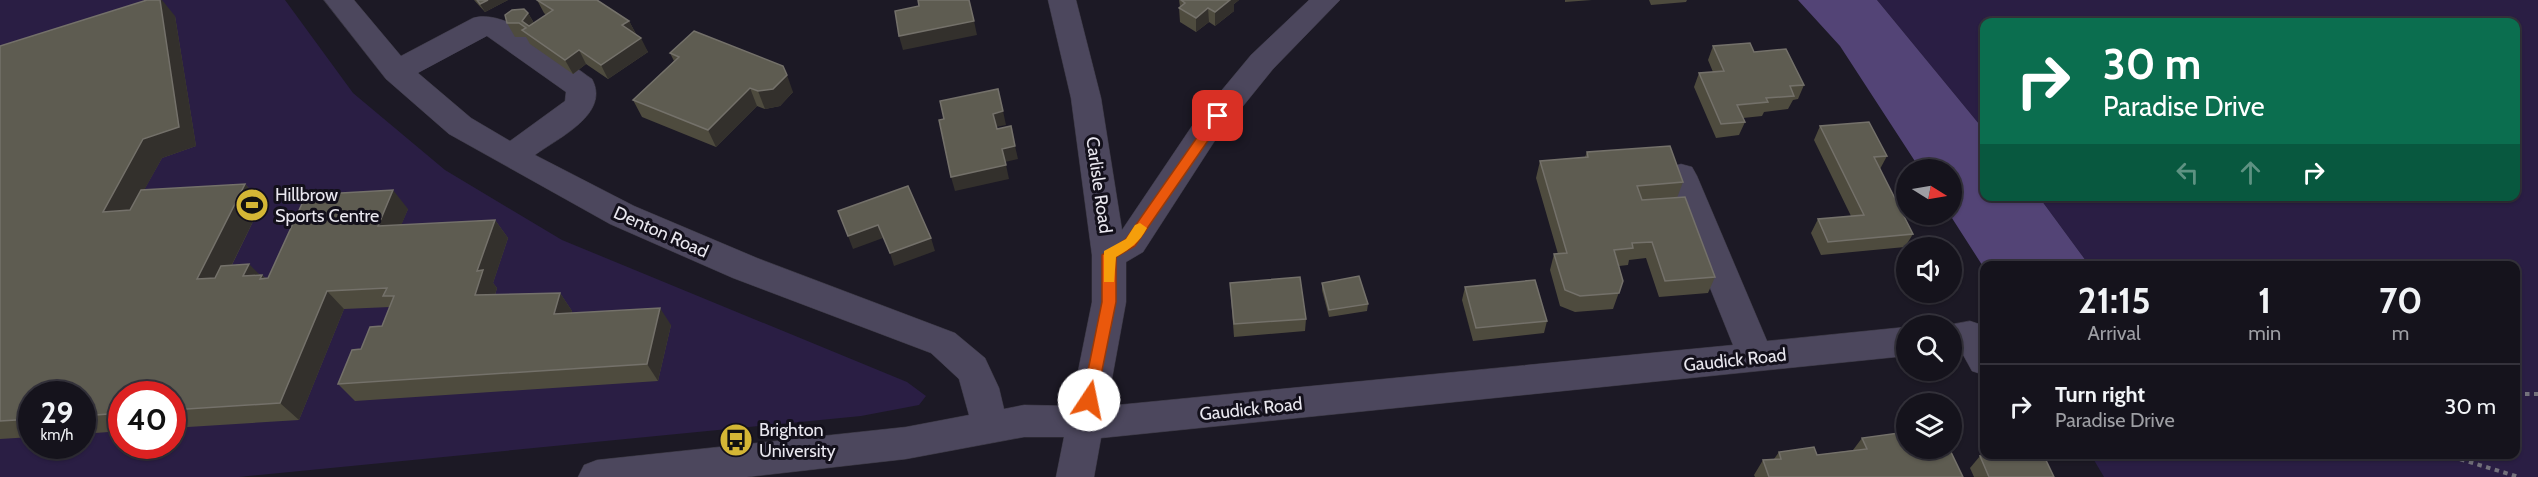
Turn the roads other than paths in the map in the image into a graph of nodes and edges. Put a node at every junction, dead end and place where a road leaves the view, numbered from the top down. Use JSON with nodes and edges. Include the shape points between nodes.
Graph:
{"nodes":[{"id":1,"x":339,"y":0,"type":"edge"},
{"id":2,"x":1062,"y":0,"type":"edge"},
{"id":3,"x":1326,"y":0,"type":"edge"},
{"id":4,"x":397,"y":71,"type":"junction"},
{"id":5,"x":511,"y":156,"type":"junction"},
{"id":6,"x":1681,"y":176,"type":"edge"},
{"id":7,"x":1109,"y":255,"type":"junction"},
{"id":8,"x":1896,"y":343,"type":"edge"},
{"id":9,"x":1756,"y":358,"type":"junction"},
{"id":10,"x":1085,"y":420,"type":"junction"},
{"id":11,"x":988,"y":426,"type":"junction"},
{"id":12,"x":597,"y":477,"type":"edge"},
{"id":13,"x":1075,"y":477,"type":"edge"}],
"edges":[{"from":1,"to":4,"type":"street","name":"Denton Road"},
{"from":2,"to":7,"type":"street","name":"Carlisle Road","via":[[1086,98]]},
{"from":3,"to":7,"type":"street","via":[[1262,62],[1203,134],[1131,243]]},
{"from":4,"to":5,"type":"street","name":"Denton Road","via":[[460,126]]},
{"from":4,"to":5,"type":"street","via":[[483,25],[499,28],[581,87],[582,100],[576,110]]},
{"from":5,"to":11,"type":"street","name":"Denton Road","via":[[632,220],[745,268],[943,343],[975,370],[985,399]]},
{"from":6,"to":9,"type":"street"},
{"from":7,"to":10,"type":"street","name":"Carlisle Road","via":[[1109,302]]},
{"from":8,"to":9,"type":"street","name":"Gaudick Road"},
{"from":9,"to":10,"type":"street","name":"Gaudick Road","via":[[1116,422]]},
{"from":10,"to":11,"type":"street","name":"Gaudick Road"},
{"from":10,"to":13,"type":"street","name":"Carlisle Road"},
{"from":11,"to":12,"type":"street","name":"Gaudick Road","via":[[906,443]]}]}
